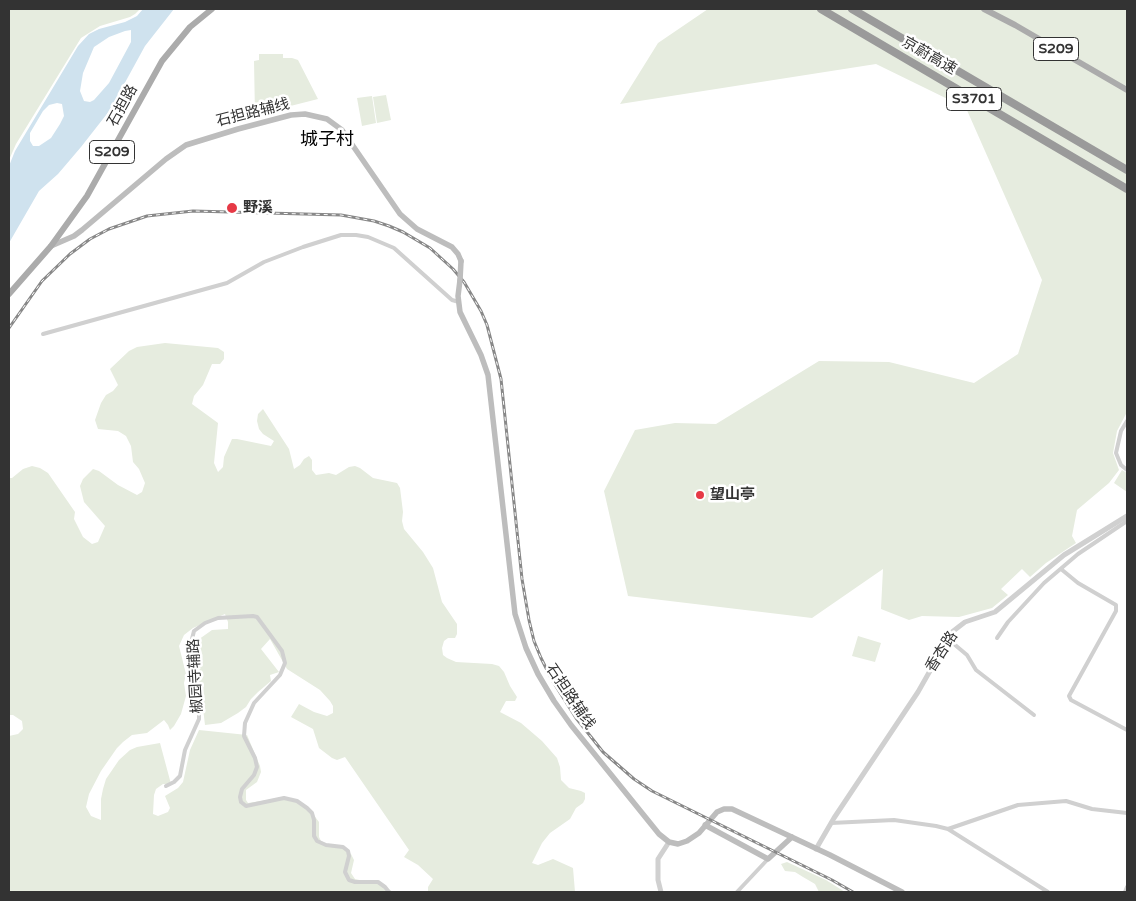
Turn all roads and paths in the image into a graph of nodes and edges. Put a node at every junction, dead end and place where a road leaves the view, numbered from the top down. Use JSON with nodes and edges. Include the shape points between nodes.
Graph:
{"nodes":[{"id":1,"x":212,"y":9,"type":"edge"},
{"id":2,"x":821,"y":9,"type":"edge"},
{"id":3,"x":852,"y":9,"type":"edge"},
{"id":4,"x":984,"y":9,"type":"edge"},
{"id":5,"x":1127,"y":90,"type":"edge"},
{"id":6,"x":1127,"y":170,"type":"edge"},
{"id":7,"x":1127,"y":189,"type":"edge"},
{"id":8,"x":51,"y":246,"type":"junction"},
{"id":9,"x":9,"y":294,"type":"edge"},
{"id":10,"x":459,"y":302,"type":"junction"},
{"id":11,"x":43,"y":334,"type":"dead end"},
{"id":12,"x":1127,"y":421,"type":"edge"},
{"id":13,"x":1127,"y":470,"type":"edge"},
{"id":14,"x":1127,"y":518,"type":"edge"},
{"id":15,"x":1061,"y":569,"type":"junction"},
{"id":16,"x":997,"y":638,"type":"dead end"},
{"id":17,"x":948,"y":639,"type":"junction"},
{"id":18,"x":1034,"y":716,"type":"dead end"},
{"id":19,"x":1127,"y":730,"type":"edge"},
{"id":20,"x":166,"y":786,"type":"dead end"},
{"id":21,"x":1127,"y":813,"type":"edge"},
{"id":22,"x":831,"y":823,"type":"junction"},
{"id":23,"x":706,"y":825,"type":"junction"},
{"id":24,"x":948,"y":829,"type":"junction"},
{"id":25,"x":792,"y":837,"type":"junction"},
{"id":26,"x":669,"y":842,"type":"junction"},
{"id":27,"x":816,"y":849,"type":"junction"},
{"id":28,"x":768,"y":859,"type":"junction"},
{"id":29,"x":1127,"y":887,"type":"edge"},
{"id":30,"x":389,"y":892,"type":"edge"},
{"id":31,"x":661,"y":892,"type":"edge"},
{"id":32,"x":737,"y":892,"type":"edge"},
{"id":33,"x":902,"y":892,"type":"edge"},
{"id":34,"x":1048,"y":892,"type":"edge"},
{"id":35,"x":1126,"y":892,"type":"edge"}],
"edges":[{"from":1,"to":8,"type":"main road","name":"石担路","number":"S209","via":[[190,27],[162,61],[87,196]]},
{"from":2,"to":7,"type":"highway","name":"京蔚高速","number":"S3701"},
{"from":3,"to":6,"type":"highway","name":"京蔚高速","number":"S3701"},
{"from":4,"to":5,"type":"main road","number":"S209"},
{"from":8,"to":9,"type":"main road","name":"石担路","number":"S209"},
{"from":8,"to":10,"type":"main road","name":"石担路辅线","bridge":true,"via":[[74,236],[186,145],[291,115],[305,114],[327,119],[342,130],[400,214],[417,229],[452,247],[458,254],[461,261]]},
{"from":10,"to":11,"type":"street","via":[[452,300],[394,248],[368,237],[341,235],[264,262],[227,283]]},
{"from":10,"to":26,"type":"main road","name":"石担路辅线","via":[[460,312],[488,375],[511,587],[515,614],[526,648],[554,702],[659,834]]},
{"from":12,"to":13,"type":"street","via":[[1121,431],[1116,454]]},
{"from":14,"to":15,"type":"street"},
{"from":14,"to":17,"type":"street","name":"香杏路","via":[[1064,555],[995,612],[965,622]]},
{"from":15,"to":16,"type":"street","via":[[1044,583]]},
{"from":15,"to":19,"type":"street","via":[[1116,605],[1116,611],[1069,696]]},
{"from":17,"to":18,"type":"street","via":[[967,656],[976,670]]},
{"from":17,"to":22,"type":"street","name":"香杏路","via":[[918,692]]},
{"from":20,"to":30,"type":"street","name":"椒园寺辅路","via":[[180,776],[185,750],[199,718],[194,631],[218,618],[253,616],[282,651],[285,663],[280,675],[254,703],[245,723],[244,736],[257,766],[254,775],[242,788],[240,802],[246,806],[284,798],[297,801],[312,813],[317,841],[348,851],[345,872],[349,880],[378,882]]},
{"from":21,"to":24,"type":"street","via":[[1092,809],[1066,801],[1018,805]]},
{"from":22,"to":24,"type":"street","via":[[894,820]]},
{"from":22,"to":27,"type":"street","name":"香杏路"},
{"from":23,"to":25,"type":"main road","via":[[717,812],[732,809]]},
{"from":23,"to":26,"type":"main road","via":[[687,841]]},
{"from":23,"to":28,"type":"main road"},
{"from":24,"to":34,"type":"street"},
{"from":25,"to":27,"type":"main road"},
{"from":25,"to":28,"type":"main road"},
{"from":26,"to":31,"type":"street","via":[[658,859]]},
{"from":27,"to":33,"type":"main road"},
{"from":28,"to":32,"type":"street"},
{"from":29,"to":35,"type":"street"}]}
